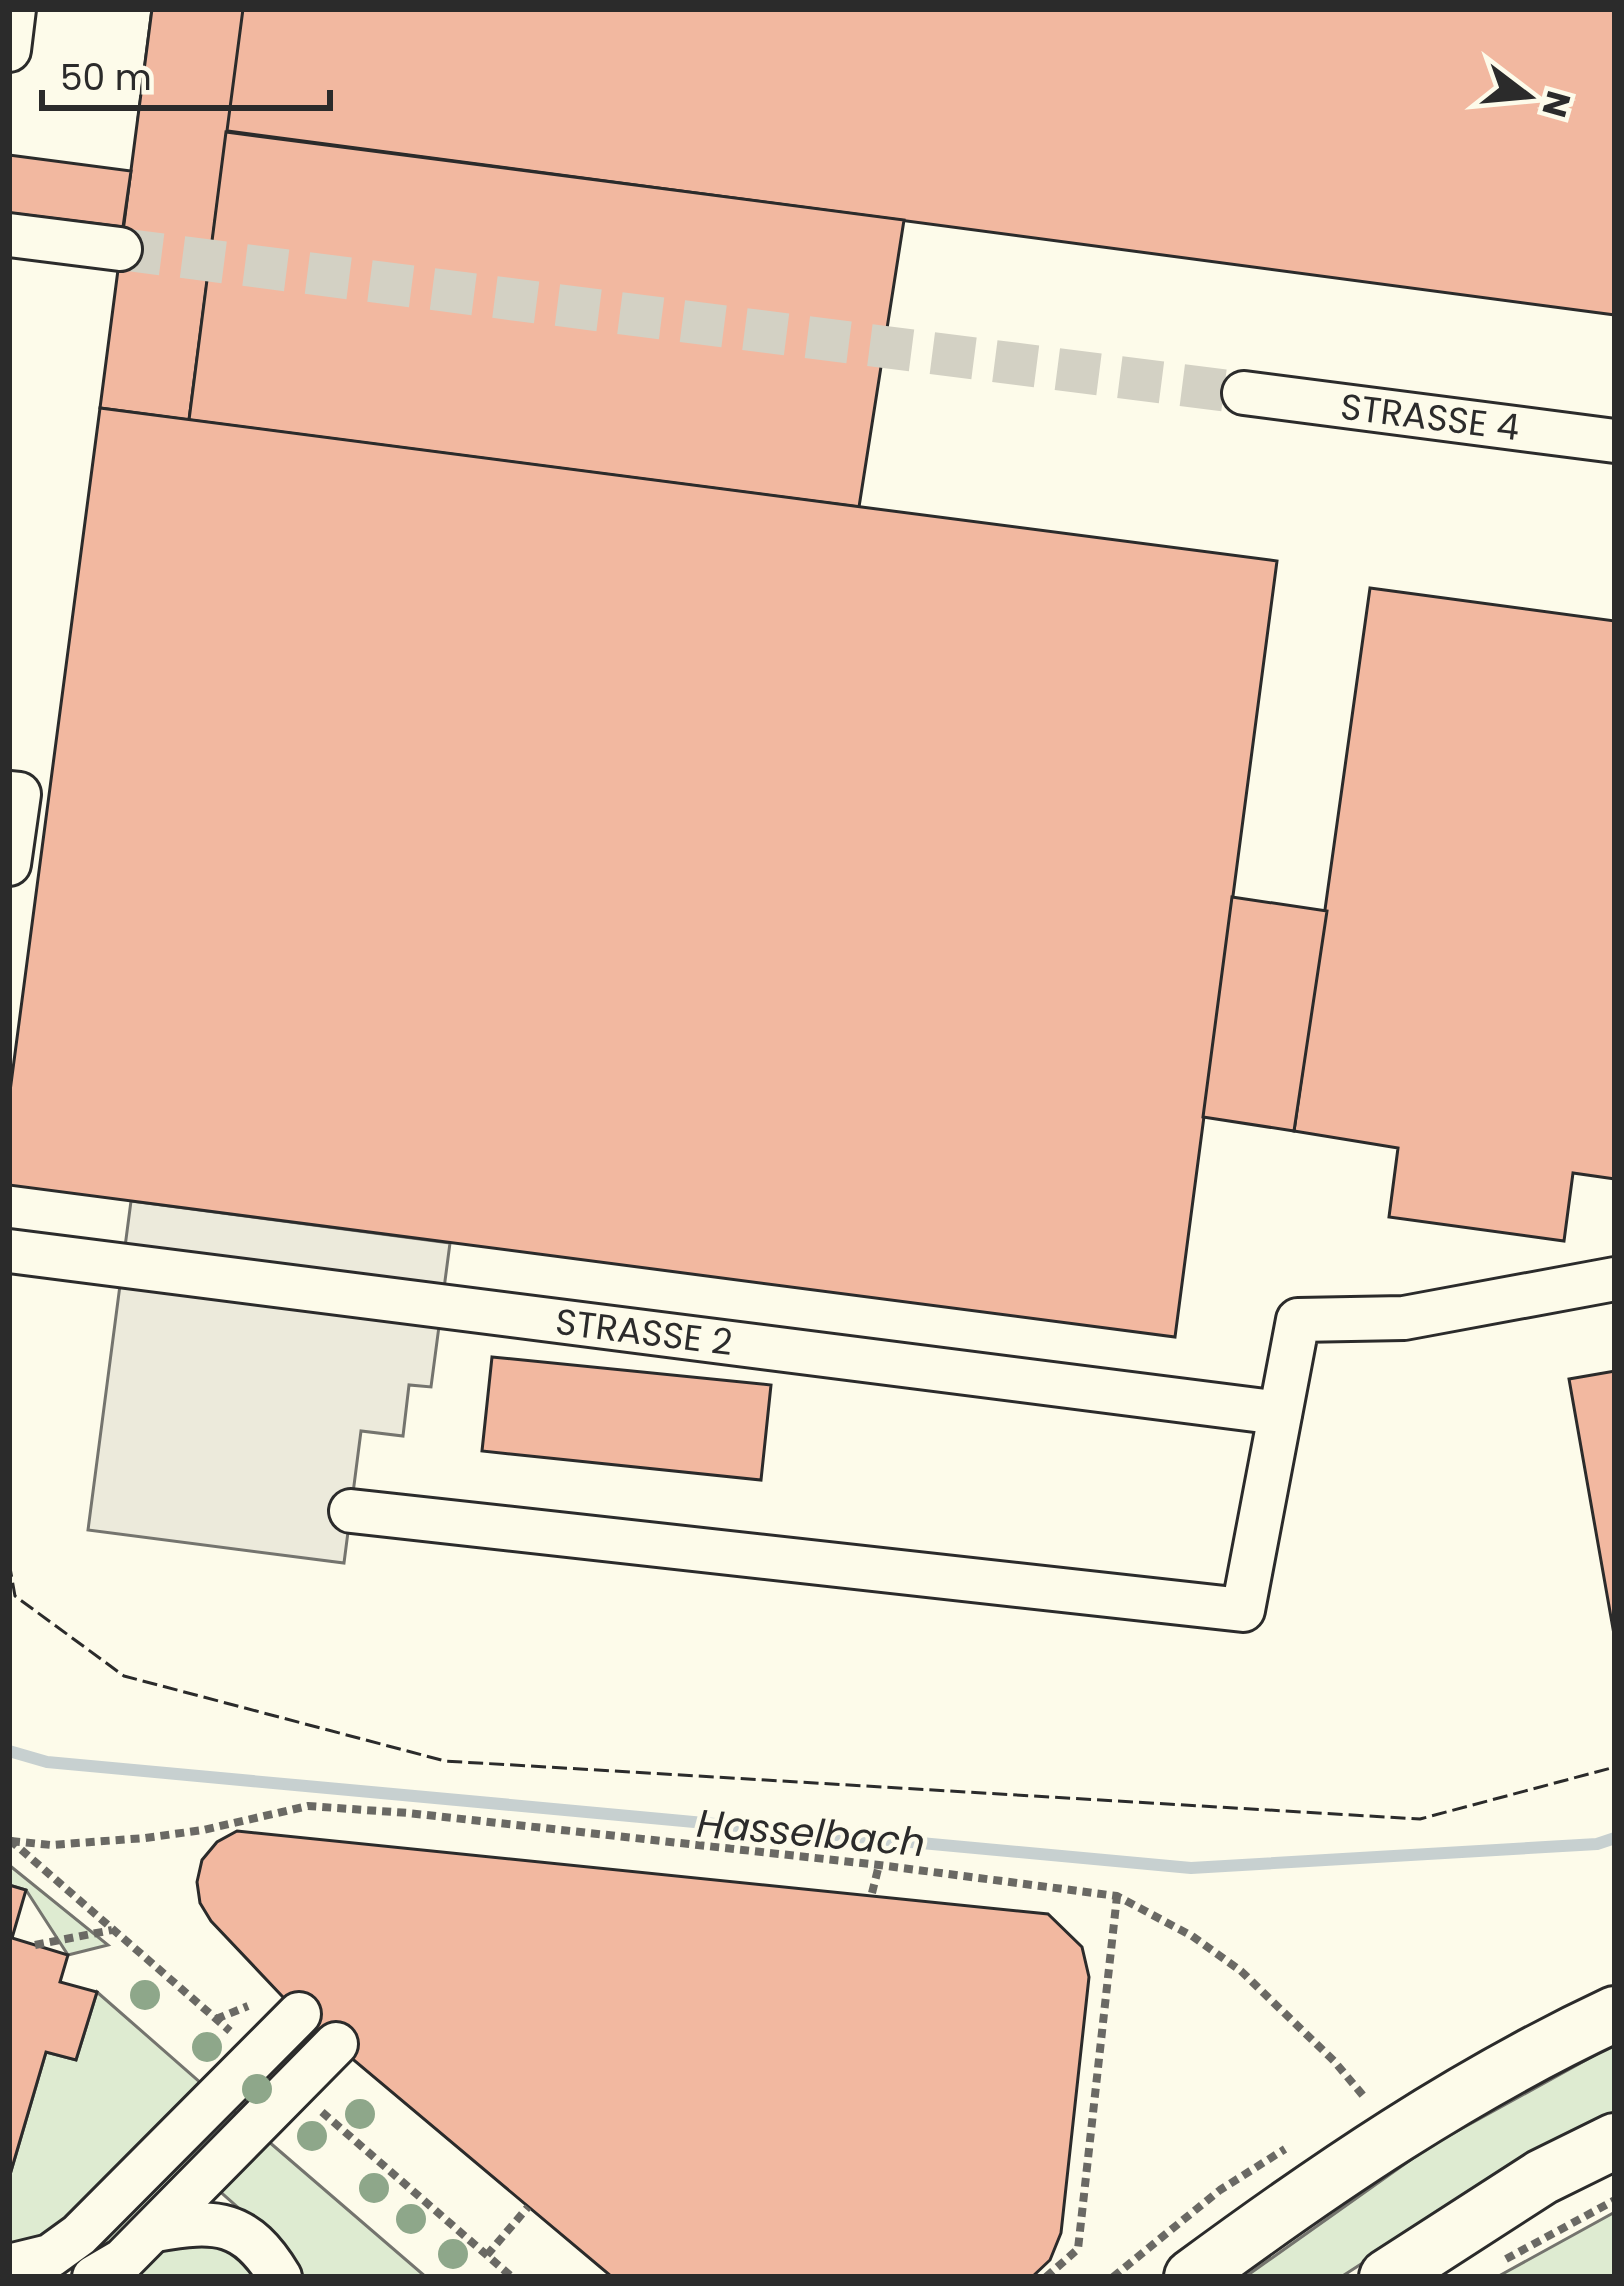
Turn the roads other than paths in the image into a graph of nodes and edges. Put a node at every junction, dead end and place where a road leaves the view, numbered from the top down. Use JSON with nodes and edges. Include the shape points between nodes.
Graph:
{"nodes":[{"id":1,"x":14,"y":9,"type":"edge"},
{"id":2,"x":9,"y":50,"type":"edge"},
{"id":3,"x":9,"y":235,"type":"edge"},
{"id":4,"x":121,"y":250,"type":"tunnel mouth"},
{"id":5,"x":1244,"y":393,"type":"tunnel mouth"},
{"id":6,"x":1615,"y":441,"type":"edge"},
{"id":7,"x":9,"y":793,"type":"edge"},
{"id":8,"x":9,"y":864,"type":"edge"},
{"id":9,"x":9,"y":1251,"type":"edge"},
{"id":10,"x":1615,"y":1279,"type":"edge"},
{"id":11,"x":1280,"y":1413,"type":"junction"},
{"id":12,"x":351,"y":1511,"type":"dead end"},
{"id":13,"x":298,"y":2014,"type":"dead end"},
{"id":14,"x":1615,"y":2014,"type":"edge"},
{"id":15,"x":336,"y":2044,"type":"dead end"},
{"id":16,"x":1615,"y":2141,"type":"edge"},
{"id":17,"x":155,"y":2230,"type":"junction"},
{"id":18,"x":9,"y":2266,"type":"edge"},
{"id":19,"x":277,"y":2274,"type":"edge"},
{"id":20,"x":94,"y":2277,"type":"edge"},
{"id":21,"x":1192,"y":2277,"type":"edge"},
{"id":22,"x":1388,"y":2277,"type":"edge"}],
"edges":[{"from":1,"to":2,"type":"street"},
{"from":3,"to":4,"type":"street"},
{"from":5,"to":6,"type":"street","name":"STRASSE 4"},
{"from":7,"to":8,"type":"street","via":[[19,794]]},
{"from":9,"to":11,"type":"street","name":"STRASSE 2"},
{"from":10,"to":11,"type":"street","via":[[1404,1318],[1298,1320]]},
{"from":11,"to":12,"type":"street","via":[[1243,1610]]},
{"from":13,"to":18,"type":"street","via":[[79,2234],[50,2255]]},
{"from":14,"to":21,"type":"main road","via":[[1423,2116]]},
{"from":15,"to":17,"type":"street"},
{"from":16,"to":22,"type":"main road","via":[[1542,2177]]},
{"from":17,"to":19,"type":"street","via":[[230,2226],[257,2243]]},
{"from":17,"to":20,"type":"street"}]}
